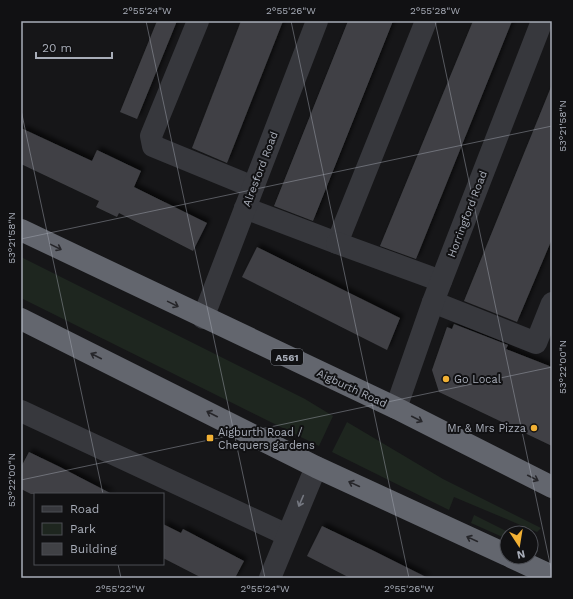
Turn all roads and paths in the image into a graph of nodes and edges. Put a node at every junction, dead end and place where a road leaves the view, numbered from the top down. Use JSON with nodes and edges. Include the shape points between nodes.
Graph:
{"nodes":[{"id":1,"x":198,"y":21,"type":"edge"},
{"id":2,"x":316,"y":21,"type":"edge"},
{"id":3,"x":426,"y":21,"type":"edge"},
{"id":4,"x":542,"y":21,"type":"edge"},
{"id":5,"x":253,"y":187,"type":"junction"},
{"id":6,"x":245,"y":208,"type":"junction"},
{"id":7,"x":21,"y":230,"type":"edge"},
{"id":8,"x":337,"y":243,"type":"junction"},
{"id":9,"x":441,"y":281,"type":"junction"},
{"id":10,"x":433,"y":302,"type":"junction"},
{"id":11,"x":552,"y":303,"type":"edge"},
{"id":12,"x":203,"y":318,"type":"junction"},
{"id":13,"x":21,"y":319,"type":"edge"},
{"id":14,"x":544,"y":346,"type":"edge"},
{"id":15,"x":396,"y":408,"type":"junction"},
{"id":16,"x":21,"y":411,"type":"edge"},
{"id":17,"x":316,"y":467,"type":"junction"},
{"id":18,"x":552,"y":487,"type":"edge"},
{"id":19,"x":287,"y":535,"type":"junction"},
{"id":20,"x":499,"y":551,"type":"edge"},
{"id":21,"x":528,"y":565,"type":"edge"},
{"id":22,"x":552,"y":576,"type":"edge"},
{"id":23,"x":270,"y":578,"type":"edge"}],
"edges":[{"from":1,"to":5,"type":"street","via":[[151,136],[153,146]]},
{"from":2,"to":5,"type":"street","name":"Alresford Road"},
{"from":3,"to":8,"type":"street"},
{"from":4,"to":9,"type":"street","name":"Horringford Road"},
{"from":5,"to":6,"type":"street","name":"Alresford Road"},
{"from":6,"to":8,"type":"street"},
{"from":6,"to":12,"type":"street","name":"Alresford Road"},
{"from":7,"to":12,"type":"highway","name":"Aigburth Road","number":"A561","one_way":true},
{"from":8,"to":9,"type":"street"},
{"from":9,"to":10,"type":"street","name":"Horringford Road"},
{"from":10,"to":14,"type":"street"},
{"from":10,"to":15,"type":"street","name":"Horringford Road"},
{"from":11,"to":14,"type":"street"},
{"from":12,"to":15,"type":"highway","name":"Aigburth Road","number":"A561"},
{"from":17,"to":13,"type":"highway","one_way":true},
{"from":15,"to":18,"type":"highway","name":"Aigburth Road","number":"A561","one_way":true},
{"from":16,"to":19,"type":"street"},
{"from":17,"to":19,"type":"street","one_way":true},
{"from":20,"to":17,"type":"highway","one_way":true},
{"from":19,"to":23,"type":"street"},
{"from":21,"to":22,"type":"highway"}]}
